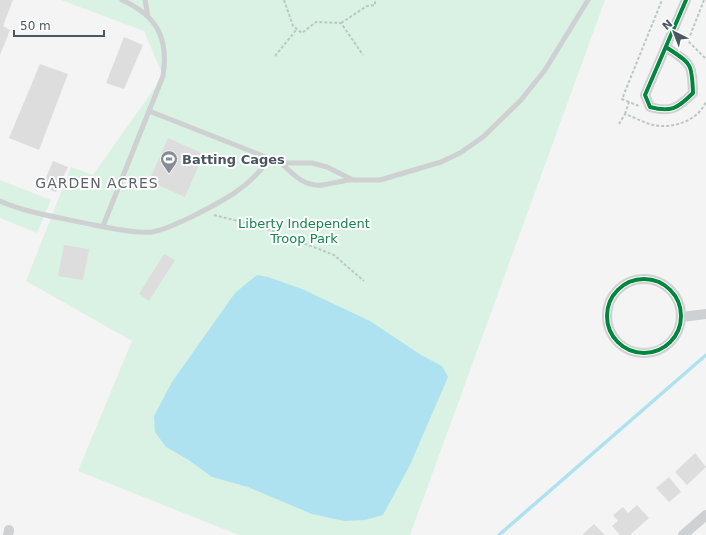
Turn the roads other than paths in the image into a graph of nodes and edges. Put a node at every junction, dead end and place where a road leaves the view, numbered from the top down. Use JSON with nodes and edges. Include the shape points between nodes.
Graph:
{"nodes":[{"id":1,"x":122,"y":0,"type":"edge"},
{"id":2,"x":145,"y":0,"type":"edge"},
{"id":3,"x":588,"y":0,"type":"edge"},
{"id":4,"x":686,"y":0,"type":"edge"},
{"id":5,"x":148,"y":16,"type":"junction"},
{"id":6,"x":666,"y":47,"type":"junction"},
{"id":7,"x":149,"y":111,"type":"junction"},
{"id":8,"x":269,"y":159,"type":"junction"},
{"id":9,"x":281,"y":163,"type":"junction"},
{"id":10,"x":353,"y":180,"type":"junction"},
{"id":11,"x":0,"y":201,"type":"edge"},
{"id":12,"x":103,"y":226,"type":"junction"},
{"id":13,"x":706,"y":314,"type":"edge"},
{"id":14,"x":682,"y":317,"type":"junction"},
{"id":15,"x":706,"y":515,"type":"edge"},
{"id":16,"x":683,"y":535,"type":"edge"}],
"edges":[{"from":1,"to":5,"type":"lane"},
{"from":2,"to":5,"type":"lane"},
{"from":3,"to":10,"type":"lane","via":[[545,70],[521,100],[483,137],[460,153],[423,169],[380,180]]},
{"from":4,"to":6,"type":"street"},
{"from":5,"to":7,"type":"lane","via":[[160,31],[166,58],[163,76]]},
{"from":6,"to":6,"type":"street","via":[[686,60],[692,69],[693,93],[680,106],[664,111],[650,107],[645,95]]},
{"from":7,"to":8,"type":"lane"},
{"from":7,"to":12,"type":"lane"},
{"from":8,"to":9,"type":"lane"},
{"from":8,"to":12,"type":"lane","via":[[261,172],[226,200],[175,224],[152,232]]},
{"from":9,"to":10,"type":"lane","via":[[312,163],[327,167]]},
{"from":9,"to":10,"type":"lane","via":[[308,184],[320,186]]},
{"from":11,"to":12,"type":"lane","via":[[38,213]]},
{"from":13,"to":14,"type":"street"},
{"from":14,"to":14,"type":"street","via":[[675,294],[663,283],[648,279],[634,280],[618,289],[610,301],[607,318],[610,332],[617,342],[639,353],[655,352],[666,346],[679,330]]},
{"from":15,"to":16,"type":"street"}]}
